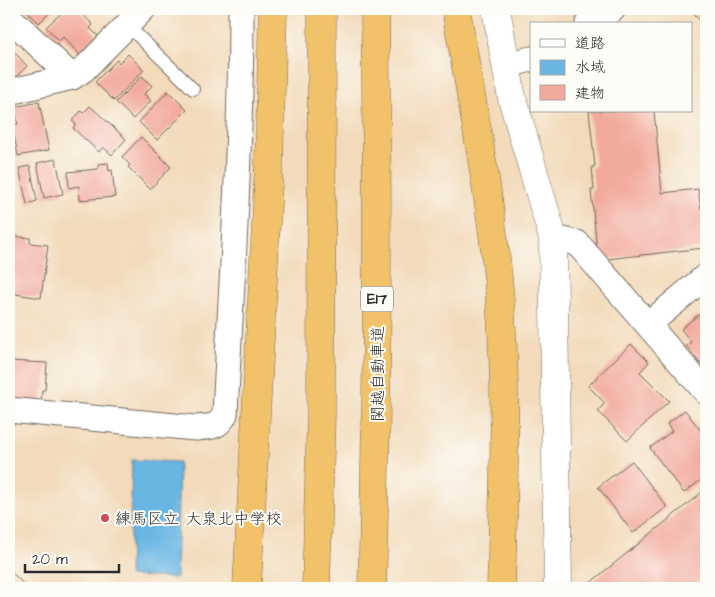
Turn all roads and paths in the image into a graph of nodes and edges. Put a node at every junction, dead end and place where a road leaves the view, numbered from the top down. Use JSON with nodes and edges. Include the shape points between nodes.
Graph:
{"nodes":[{"id":1,"x":241,"y":9,"type":"edge"},
{"id":2,"x":273,"y":9,"type":"edge"},
{"id":3,"x":322,"y":9,"type":"edge"},
{"id":4,"x":375,"y":9,"type":"edge"},
{"id":5,"x":456,"y":9,"type":"edge"},
{"id":6,"x":496,"y":9,"type":"edge"},
{"id":7,"x":613,"y":9,"type":"edge"},
{"id":8,"x":9,"y":17,"type":"edge"},
{"id":9,"x":135,"y":17,"type":"edge"},
{"id":10,"x":591,"y":22,"type":"edge"},
{"id":11,"x":519,"y":62,"type":"edge"},
{"id":12,"x":72,"y":78,"type":"junction"},
{"id":13,"x":193,"y":88,"type":"dead end"},
{"id":14,"x":9,"y":92,"type":"edge"},
{"id":15,"x":553,"y":238,"type":"junction"},
{"id":16,"x":706,"y":276,"type":"edge"},
{"id":17,"x":648,"y":324,"type":"junction"},
{"id":18,"x":706,"y":392,"type":"edge"},
{"id":19,"x":9,"y":410,"type":"edge"},
{"id":20,"x":247,"y":588,"type":"edge"},
{"id":21,"x":316,"y":588,"type":"edge"},
{"id":22,"x":372,"y":588,"type":"edge"},
{"id":23,"x":501,"y":588,"type":"edge"},
{"id":24,"x":558,"y":588,"type":"edge"}],
"edges":[{"from":1,"to":19,"type":"street","via":[[232,290],[222,422],[214,427],[196,428]]},
{"from":2,"to":20,"type":"highway"},
{"from":3,"to":21,"type":"highway","via":[[321,414]]},
{"from":4,"to":22,"type":"highway","name":"関越自動車道","number":"E17","via":[[377,403]]},
{"from":5,"to":23,"type":"highway","via":[[492,222],[500,297],[504,454]]},
{"from":6,"to":11,"type":"street"},
{"from":7,"to":10,"type":"street"},
{"from":8,"to":12,"type":"street"},
{"from":9,"to":12,"type":"street","via":[[84,70]]},
{"from":9,"to":13,"type":"lane"},
{"from":11,"to":15,"type":"street","via":[[512,98]]},
{"from":12,"to":14,"type":"street"},
{"from":15,"to":17,"type":"street","via":[[577,243]]},
{"from":15,"to":24,"type":"street"},
{"from":16,"to":17,"type":"street"},
{"from":17,"to":18,"type":"street"}]}
